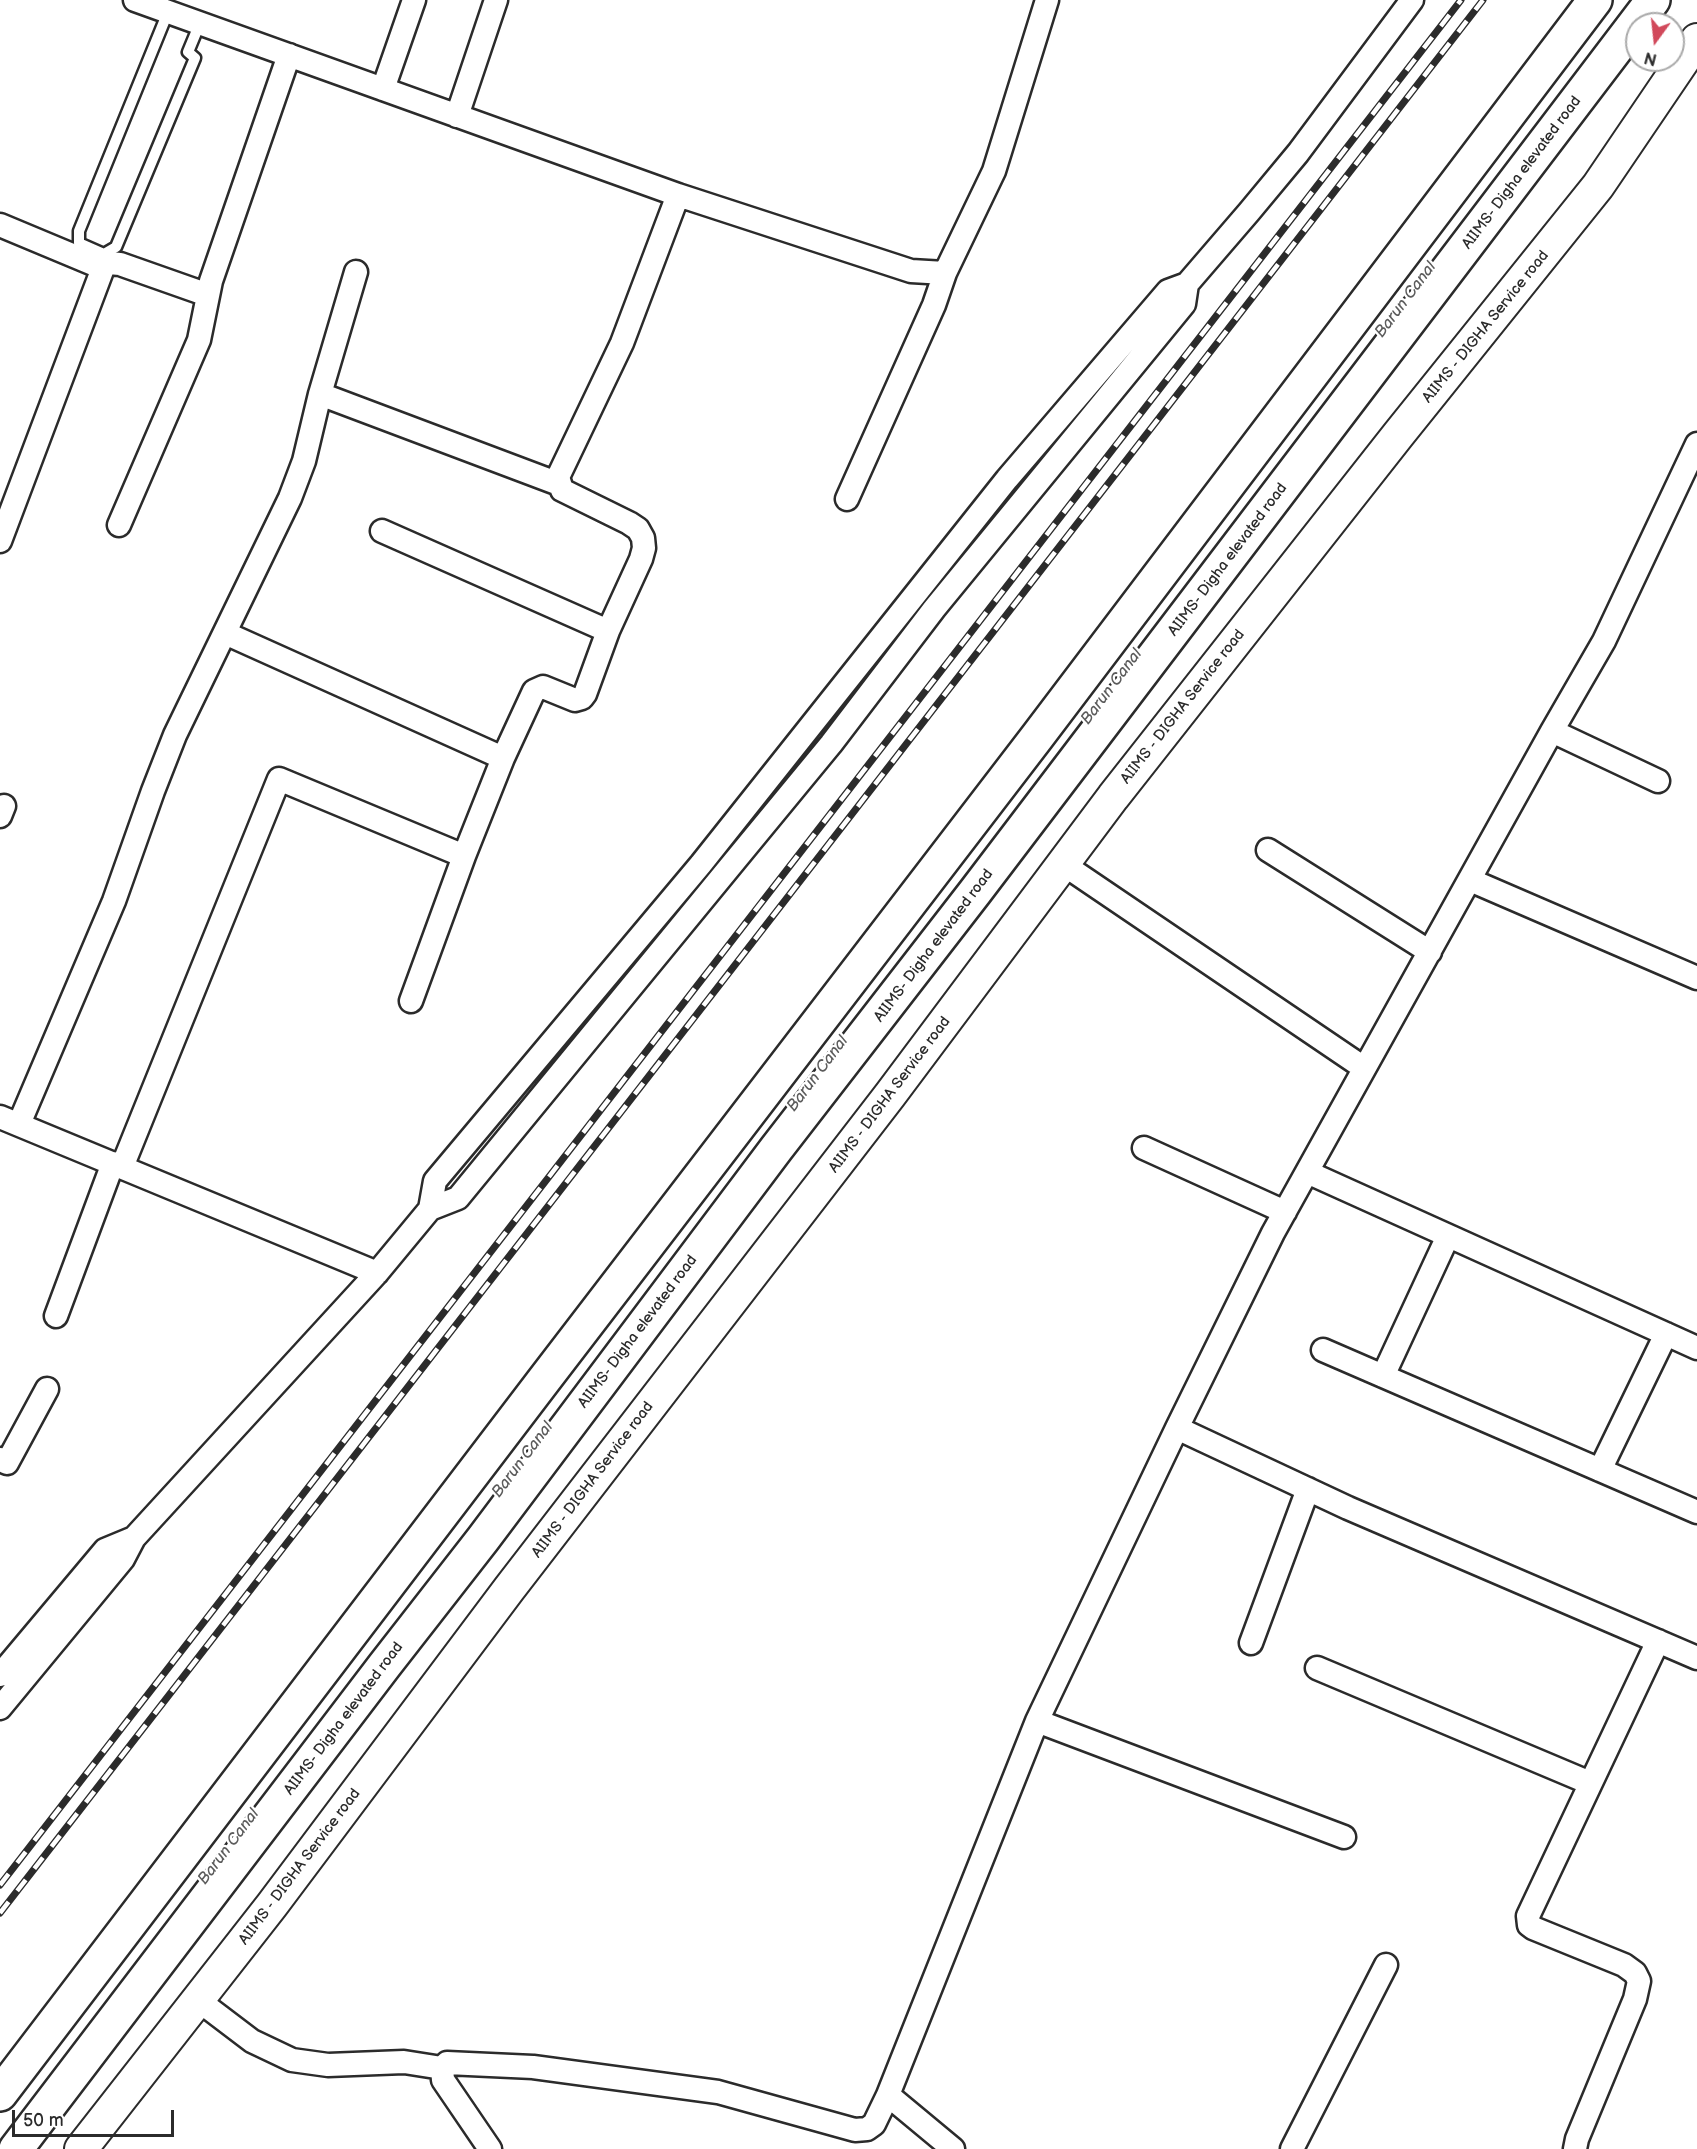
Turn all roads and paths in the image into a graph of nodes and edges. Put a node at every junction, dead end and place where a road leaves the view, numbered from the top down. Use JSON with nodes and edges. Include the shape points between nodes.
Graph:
{"nodes":[{"id":1,"x":135,"y":0,"type":"edge"},
{"id":2,"x":414,"y":0,"type":"edge"},
{"id":3,"x":496,"y":0,"type":"edge"},
{"id":4,"x":1047,"y":0,"type":"edge"},
{"id":5,"x":1412,"y":0,"type":"edge"},
{"id":6,"x":1594,"y":0,"type":"edge"},
{"id":7,"x":1653,"y":0,"type":"edge"},
{"id":8,"x":168,"y":12,"type":"junction"},
{"id":9,"x":200,"y":23,"type":"junction"},
{"id":10,"x":1697,"y":40,"type":"edge"},
{"id":11,"x":289,"y":56,"type":"junction"},
{"id":12,"x":383,"y":89,"type":"junction"},
{"id":13,"x":457,"y":116,"type":"junction"},
{"id":14,"x":678,"y":195,"type":"junction"},
{"id":15,"x":0,"y":225,"type":"edge"},
{"id":16,"x":103,"y":268,"type":"junction"},
{"id":17,"x":356,"y":272,"type":"dead end"},
{"id":18,"x":945,"y":273,"type":"junction"},
{"id":19,"x":208,"y":295,"type":"junction"},
{"id":20,"x":320,"y":394,"type":"junction"},
{"id":21,"x":1697,"y":444,"type":"edge"},
{"id":22,"x":559,"y":484,"type":"junction"},
{"id":23,"x":847,"y":500,"type":"dead end"},
{"id":24,"x":119,"y":525,"type":"dead end"},
{"id":25,"x":382,"y":531,"type":"dead end"},
{"id":26,"x":0,"y":541,"type":"edge"},
{"id":27,"x":608,"y":631,"type":"junction"},
{"id":28,"x":225,"y":633,"type":"junction"},
{"id":29,"x":1551,"y":731,"type":"junction"},
{"id":30,"x":503,"y":758,"type":"junction"},
{"id":31,"x":1658,"y":781,"type":"dead end"},
{"id":32,"x":1268,"y":850,"type":"dead end"},
{"id":33,"x":464,"y":856,"type":"junction"},
{"id":34,"x":1063,"y":864,"type":"junction"},
{"id":35,"x":1470,"y":880,"type":"junction"},
{"id":36,"x":1430,"y":952,"type":"junction"},
{"id":37,"x":1697,"y":978,"type":"edge"},
{"id":38,"x":411,"y":1001,"type":"dead end"},
{"id":39,"x":1364,"y":1068,"type":"junction"},
{"id":40,"x":9,"y":1120,"type":"edge"},
{"id":41,"x":1144,"y":1148,"type":"dead end"},
{"id":42,"x":117,"y":1165,"type":"junction"},
{"id":43,"x":1307,"y":1172,"type":"junction"},
{"id":44,"x":1285,"y":1212,"type":"junction"},
{"id":45,"x":1448,"y":1236,"type":"junction"},
{"id":46,"x":376,"y":1273,"type":"junction"},
{"id":47,"x":56,"y":1316,"type":"dead end"},
{"id":48,"x":1666,"y":1334,"type":"junction"},
{"id":49,"x":1697,"y":1348,"type":"edge"},
{"id":50,"x":1323,"y":1350,"type":"dead end"},
{"id":51,"x":1383,"y":1376,"type":"junction"},
{"id":52,"x":47,"y":1389,"type":"dead end"},
{"id":53,"x":1177,"y":1428,"type":"junction"},
{"id":54,"x":0,"y":1459,"type":"edge"},
{"id":55,"x":1600,"y":1470,"type":"junction"},
{"id":56,"x":1308,"y":1489,"type":"junction"},
{"id":57,"x":1697,"y":1512,"type":"edge"},
{"id":58,"x":134,"y":1538,"type":"junction"},
{"id":59,"x":1658,"y":1641,"type":"junction"},
{"id":60,"x":1251,"y":1643,"type":"dead end"},
{"id":61,"x":1697,"y":1658,"type":"edge"},
{"id":62,"x":1317,"y":1668,"type":"dead end"},
{"id":63,"x":0,"y":1675,"type":"edge"},
{"id":64,"x":0,"y":1708,"type":"edge"},
{"id":65,"x":1037,"y":1721,"type":"junction"},
{"id":66,"x":1590,"y":1783,"type":"junction"},
{"id":67,"x":1344,"y":1838,"type":"dead end"},
{"id":68,"x":1386,"y":1965,"type":"dead end"},
{"id":69,"x":198,"y":2000,"type":"junction"},
{"id":70,"x":442,"y":2068,"type":"junction"},
{"id":71,"x":0,"y":2094,"type":"edge"},
{"id":72,"x":888,"y":2095,"type":"junction"},
{"id":73,"x":870,"y":2126,"type":"junction"},
{"id":74,"x":16,"y":2149,"type":"edge"},
{"id":75,"x":81,"y":2149,"type":"edge"},
{"id":76,"x":490,"y":2149,"type":"edge"},
{"id":77,"x":864,"y":2149,"type":"edge"},
{"id":78,"x":953,"y":2149,"type":"edge"},
{"id":79,"x":1292,"y":2149,"type":"edge"},
{"id":80,"x":1575,"y":2149,"type":"edge"}],
"edges":[{"from":1,"to":8,"type":"street"},
{"from":2,"to":12,"type":"street"},
{"from":3,"to":13,"type":"street"},
{"from":4,"to":18,"type":"street","via":[[994,171]]},
{"from":5,"to":46,"type":"street","via":[[1298,153],[1187,284],[1184,304],[934,609],[831,744],[458,1198],[430,1209]]},
{"from":6,"to":71,"type":"highway","via":[[1030,747]]},
{"from":7,"to":74,"type":"highway","name":"AIIMS- Digha elevated road"},
{"from":8,"to":9,"type":"street"},
{"from":8,"to":9,"type":"lane","via":[[79,231],[79,243],[104,254],[116,247],[195,58],[188,52]]},
{"from":9,"to":11,"type":"street"},
{"from":10,"to":34,"type":"main road","name":"AIIMS - DIGHA Service road","via":[[1599,186],[1288,574]]},
{"from":11,"to":12,"type":"street"},
{"from":11,"to":19,"type":"street"},
{"from":12,"to":13,"type":"street"},
{"from":13,"to":14,"type":"street"},
{"from":14,"to":18,"type":"street","via":[[911,271]]},
{"from":14,"to":22,"type":"street","via":[[622,343],[558,477]]},
{"from":15,"to":16,"type":"street"},
{"from":16,"to":19,"type":"street","via":[[109,263],[120,264]]},
{"from":16,"to":26,"type":"street"},
{"from":17,"to":20,"type":"street"},
{"from":18,"to":23,"type":"street"},
{"from":19,"to":24,"type":"street","via":[[199,340]]},
{"from":20,"to":22,"type":"street"},
{"from":20,"to":28,"type":"street","via":[[304,461],[290,498]]},
{"from":21,"to":29,"type":"street","via":[[1604,641]]},
{"from":22,"to":27,"type":"street","via":[[570,495],[629,523],[643,538],[641,560]]},
{"from":25,"to":27,"type":"street"},
{"from":27,"to":30,"type":"street","via":[[582,698],[575,700],[548,688],[534,691]]},
{"from":28,"to":30,"type":"street"},
{"from":28,"to":40,"type":"street","via":[[175,735],[114,901]]},
{"from":29,"to":31,"type":"street"},
{"from":29,"to":35,"type":"street"},
{"from":30,"to":33,"type":"street"},
{"from":32,"to":36,"type":"street"},
{"from":33,"to":38,"type":"street"},
{"from":33,"to":42,"type":"street","via":[[279,779]]},
{"from":34,"to":39,"type":"street"},
{"from":34,"to":69,"type":"main road","name":"AIIMS - DIGHA Service road"},
{"from":35,"to":36,"type":"street"},
{"from":35,"to":37,"type":"street"},
{"from":36,"to":39,"type":"street"},
{"from":39,"to":43,"type":"street"},
{"from":40,"to":42,"type":"street"},
{"from":41,"to":44,"type":"street"},
{"from":42,"to":46,"type":"street"},
{"from":42,"to":47,"type":"street"},
{"from":43,"to":44,"type":"street"},
{"from":43,"to":45,"type":"street"},
{"from":44,"to":53,"type":"street"},
{"from":45,"to":48,"type":"street"},
{"from":45,"to":51,"type":"street"},
{"from":46,"to":58,"type":"street"},
{"from":48,"to":49,"type":"street"},
{"from":48,"to":55,"type":"street"},
{"from":50,"to":51,"type":"street"},
{"from":51,"to":55,"type":"street"},
{"from":52,"to":54,"type":"street","via":[[7,1463]]},
{"from":53,"to":56,"type":"street"},
{"from":53,"to":65,"type":"street"},
{"from":55,"to":57,"type":"street"},
{"from":56,"to":59,"type":"street"},
{"from":56,"to":60,"type":"street"},
{"from":58,"to":63,"type":"street","via":[[105,1550]]},
{"from":58,"to":64,"type":"street","via":[[123,1559]]},
{"from":59,"to":61,"type":"street"},
{"from":59,"to":66,"type":"street"},
{"from":62,"to":66,"type":"street"},
{"from":65,"to":67,"type":"street"},
{"from":65,"to":72,"type":"street"},
{"from":66,"to":80,"type":"street","via":[[1528,1920],[1533,1928],[1624,1965],[1635,1973],[1638,1981],[1635,1999]]},
{"from":68,"to":79,"type":"street"},
{"from":69,"to":70,"type":"street","via":[[252,2041],[292,2060],[328,2065],[404,2062]]},
{"from":69,"to":75,"type":"main road","name":"AIIMS - DIGHA Service road"},
{"from":70,"to":73,"type":"street","via":[[447,2063],[532,2067],[706,2090],[847,2128]]},
{"from":70,"to":76,"type":"street","via":[[443,2080]]},
{"from":72,"to":73,"type":"street"},
{"from":72,"to":78,"type":"street"},
{"from":73,"to":77,"type":"street"}]}
